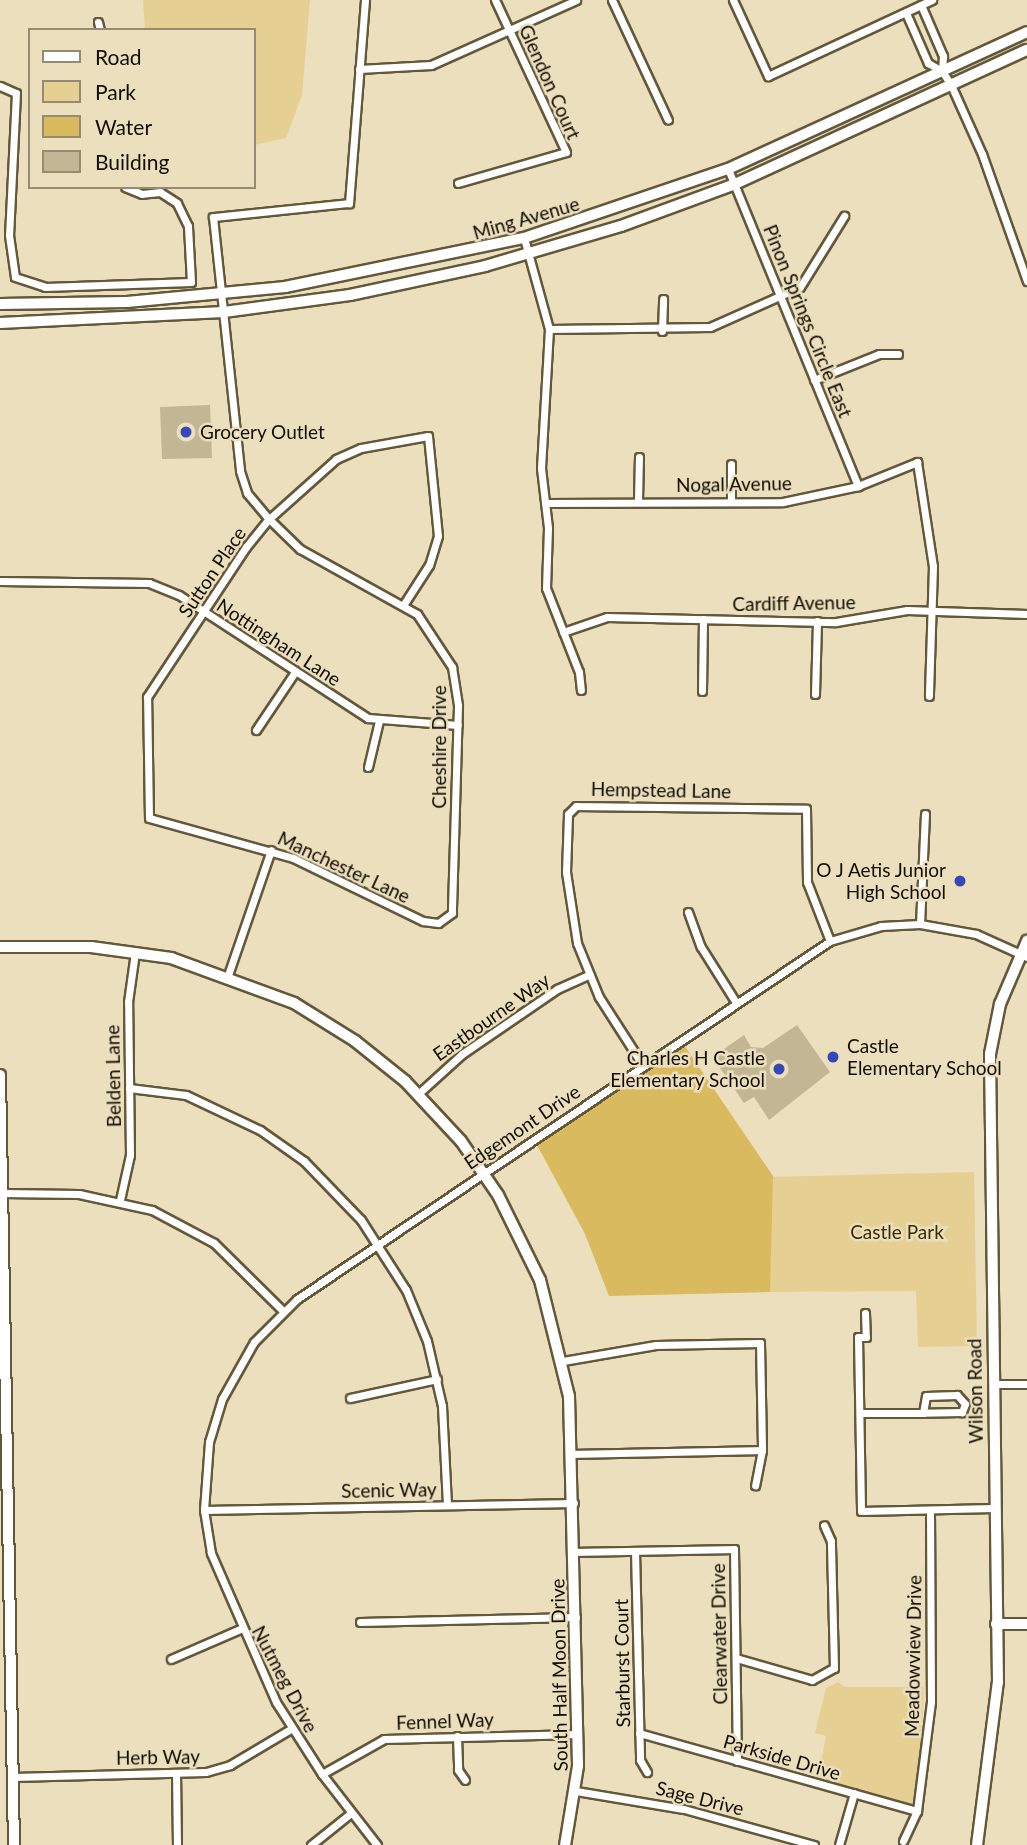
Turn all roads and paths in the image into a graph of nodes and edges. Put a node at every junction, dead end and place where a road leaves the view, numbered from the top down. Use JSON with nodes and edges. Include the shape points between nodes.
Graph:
{"nodes":[{"id":1,"x":365,"y":0,"type":"edge"},
{"id":2,"x":495,"y":0,"type":"edge"},
{"id":3,"x":576,"y":0,"type":"edge"},
{"id":4,"x":612,"y":0,"type":"edge"},
{"id":5,"x":733,"y":0,"type":"edge"},
{"id":6,"x":932,"y":0,"type":"edge"},
{"id":7,"x":921,"y":5,"type":"junction"},
{"id":8,"x":906,"y":13,"type":"junction"},
{"id":9,"x":509,"y":31,"type":"junction"},
{"id":10,"x":1027,"y":32,"type":"edge"},
{"id":11,"x":1027,"y":50,"type":"edge"},
{"id":12,"x":359,"y":69,"type":"junction"},
{"id":13,"x":943,"y":71,"type":"junction"},
{"id":14,"x":950,"y":85,"type":"junction"},
{"id":15,"x":0,"y":86,"type":"edge"},
{"id":16,"x":668,"y":120,"type":"dead end"},
{"id":17,"x":728,"y":169,"type":"junction"},
{"id":18,"x":458,"y":183,"type":"dead end"},
{"id":19,"x":735,"y":184,"type":"junction"},
{"id":20,"x":130,"y":189,"type":"edge"},
{"id":21,"x":844,"y":216,"type":"dead end"},
{"id":22,"x":524,"y":238,"type":"junction"},
{"id":23,"x":530,"y":254,"type":"junction"},
{"id":24,"x":1027,"y":281,"type":"edge"},
{"id":25,"x":222,"y":295,"type":"junction"},
{"id":26,"x":663,"y":299,"type":"dead end"},
{"id":27,"x":781,"y":299,"type":"junction"},
{"id":28,"x":0,"y":304,"type":"edge"},
{"id":29,"x":224,"y":312,"type":"junction"},
{"id":30,"x":0,"y":323,"type":"edge"},
{"id":31,"x":548,"y":329,"type":"junction"},
{"id":32,"x":662,"y":331,"type":"junction"},
{"id":33,"x":898,"y":354,"type":"dead end"},
{"id":34,"x":814,"y":380,"type":"junction"},
{"id":35,"x":639,"y":457,"type":"dead end"},
{"id":36,"x":731,"y":464,"type":"dead end"},
{"id":37,"x":858,"y":486,"type":"junction"},
{"id":38,"x":638,"y":500,"type":"junction"},
{"id":39,"x":731,"y":502,"type":"junction"},
{"id":40,"x":545,"y":503,"type":"junction"},
{"id":41,"x":269,"y":519,"type":"junction"},
{"id":42,"x":0,"y":580,"type":"edge"},
{"id":43,"x":404,"y":604,"type":"junction"},
{"id":44,"x":204,"y":611,"type":"junction"},
{"id":45,"x":932,"y":611,"type":"junction"},
{"id":46,"x":1027,"y":614,"type":"edge"},
{"id":47,"x":703,"y":619,"type":"junction"},
{"id":48,"x":817,"y":621,"type":"junction"},
{"id":49,"x":563,"y":632,"type":"junction"},
{"id":50,"x":295,"y":672,"type":"junction"},
{"id":51,"x":581,"y":690,"type":"dead end"},
{"id":52,"x":702,"y":691,"type":"dead end"},
{"id":53,"x":816,"y":694,"type":"dead end"},
{"id":54,"x":929,"y":696,"type":"dead end"},
{"id":55,"x":379,"y":721,"type":"junction"},
{"id":56,"x":458,"y":725,"type":"junction"},
{"id":57,"x":256,"y":730,"type":"dead end"},
{"id":58,"x":368,"y":767,"type":"dead end"},
{"id":59,"x":925,"y":814,"type":"dead end"},
{"id":60,"x":149,"y":818,"type":"joint"},
{"id":61,"x":271,"y":850,"type":"junction"},
{"id":62,"x":688,"y":912,"type":"dead end"},
{"id":63,"x":443,"y":921,"type":"joint"},
{"id":64,"x":920,"y":924,"type":"junction"},
{"id":65,"x":830,"y":941,"type":"junction"},
{"id":66,"x":1027,"y":941,"type":"edge"},
{"id":67,"x":0,"y":947,"type":"edge"},
{"id":68,"x":135,"y":952,"type":"junction"},
{"id":69,"x":1024,"y":955,"type":"edge"},
{"id":70,"x":228,"y":975,"type":"junction"},
{"id":71,"x":588,"y":975,"type":"junction"},
{"id":72,"x":735,"y":1001,"type":"junction"},
{"id":73,"x":642,"y":1065,"type":"junction"},
{"id":74,"x":0,"y":1075,"type":"edge"},
{"id":75,"x":129,"y":1088,"type":"junction"},
{"id":76,"x":418,"y":1094,"type":"junction"},
{"id":77,"x":484,"y":1172,"type":"junction"},
{"id":78,"x":2,"y":1193,"type":"junction"},
{"id":79,"x":120,"y":1200,"type":"junction"},
{"id":80,"x":379,"y":1243,"type":"junction"},
{"id":81,"x":283,"y":1311,"type":"junction"},
{"id":82,"x":865,"y":1312,"type":"dead end"},
{"id":83,"x":563,"y":1360,"type":"junction"},
{"id":84,"x":437,"y":1379,"type":"junction"},
{"id":85,"x":992,"y":1384,"type":"junction"},
{"id":86,"x":1027,"y":1384,"type":"edge"},
{"id":87,"x":350,"y":1398,"type":"dead end"},
{"id":88,"x":860,"y":1413,"type":"junction"},
{"id":89,"x":923,"y":1413,"type":"junction"},
{"id":90,"x":762,"y":1450,"type":"junction"},
{"id":91,"x":573,"y":1454,"type":"junction"},
{"id":92,"x":755,"y":1485,"type":"dead end"},
{"id":93,"x":574,"y":1503,"type":"junction"},
{"id":94,"x":447,"y":1505,"type":"junction"},
{"id":95,"x":994,"y":1508,"type":"junction"},
{"id":96,"x":204,"y":1510,"type":"junction"},
{"id":97,"x":930,"y":1510,"type":"junction"},
{"id":98,"x":824,"y":1525,"type":"dead end"},
{"id":99,"x":635,"y":1551,"type":"junction"},
{"id":100,"x":575,"y":1552,"type":"junction"},
{"id":101,"x":576,"y":1618,"type":"junction"},
{"id":102,"x":360,"y":1622,"type":"dead end"},
{"id":103,"x":1027,"y":1624,"type":"edge"},
{"id":104,"x":996,"y":1625,"type":"junction"},
{"id":105,"x":240,"y":1629,"type":"junction"},
{"id":106,"x":736,"y":1658,"type":"junction"},
{"id":107,"x":171,"y":1659,"type":"dead end"},
{"id":108,"x":292,"y":1728,"type":"junction"},
{"id":109,"x":639,"y":1733,"type":"junction"},
{"id":110,"x":578,"y":1734,"type":"junction"},
{"id":111,"x":457,"y":1736,"type":"junction"},
{"id":112,"x":737,"y":1760,"type":"junction"},
{"id":113,"x":647,"y":1772,"type":"dead end"},
{"id":114,"x":176,"y":1773,"type":"junction"},
{"id":115,"x":322,"y":1774,"type":"junction"},
{"id":116,"x":13,"y":1777,"type":"junction"},
{"id":117,"x":466,"y":1780,"type":"dead end"},
{"id":118,"x":576,"y":1791,"type":"junction"},
{"id":119,"x":854,"y":1793,"type":"junction"},
{"id":120,"x":917,"y":1811,"type":"junction"},
{"id":121,"x":351,"y":1814,"type":"junction"},
{"id":122,"x":903,"y":1841,"type":"dead end"},
{"id":123,"x":14,"y":1845,"type":"edge"},
{"id":124,"x":177,"y":1845,"type":"edge"},
{"id":125,"x":311,"y":1845,"type":"edge"},
{"id":126,"x":377,"y":1845,"type":"edge"},
{"id":127,"x":565,"y":1845,"type":"edge"},
{"id":128,"x":814,"y":1845,"type":"edge"},
{"id":129,"x":839,"y":1845,"type":"edge"},
{"id":130,"x":977,"y":1845,"type":"edge"}],
"edges":[{"from":1,"to":12,"type":"street"},
{"from":2,"to":9,"type":"street","name":"Glendon Court"},
{"from":3,"to":9,"type":"street"},
{"from":4,"to":16,"type":"street"},
{"from":5,"to":8,"type":"street","via":[[768,75]]},
{"from":6,"to":7,"type":"street"},
{"from":7,"to":8,"type":"street"},
{"from":7,"to":13,"type":"street","via":[[943,56]]},
{"from":8,"to":13,"type":"street","via":[[928,63]]},
{"from":9,"to":12,"type":"street","via":[[430,65]]},
{"from":9,"to":18,"type":"street","name":"Glendon Court","via":[[566,152]]},
{"from":10,"to":13,"type":"street","name":"Ming Avenue"},
{"from":11,"to":14,"type":"street","name":"Ming Avenue"},
{"from":12,"to":25,"type":"street","name":"Cheshire Drive","via":[[349,203],[213,217]]},
{"from":13,"to":14,"type":"street"},
{"from":13,"to":17,"type":"street","name":"Ming Avenue"},
{"from":14,"to":19,"type":"street","name":"Ming Avenue"},
{"from":14,"to":24,"type":"street","via":[[996,187]]},
{"from":15,"to":20,"type":"street","via":[[16,93],[9,235],[15,277],[45,287],[191,282],[188,226],[177,203],[160,192],[142,194]]},
{"from":17,"to":19,"type":"street","name":"Pinon Springs Circle East"},
{"from":17,"to":22,"type":"street","name":"Ming Avenue"},
{"from":19,"to":23,"type":"street","name":"Ming Avenue"},
{"from":19,"to":27,"type":"street","name":"Pinon Springs Circle East"},
{"from":21,"to":27,"type":"street","via":[[808,279]]},
{"from":22,"to":23,"type":"street"},
{"from":22,"to":25,"type":"street","name":"Ming Avenue","via":[[348,278]]},
{"from":23,"to":29,"type":"street","name":"Ming Avenue","via":[[350,295]]},
{"from":23,"to":31,"type":"street"},
{"from":25,"to":28,"type":"street","name":"Ming Avenue"},
{"from":25,"to":29,"type":"street","name":"Cheshire Drive"},
{"from":26,"to":32,"type":"street"},
{"from":27,"to":32,"type":"street","via":[[710,327]]},
{"from":27,"to":34,"type":"street","name":"Pinon Springs Circle East"},
{"from":29,"to":30,"type":"street","name":"Ming Avenue"},
{"from":29,"to":41,"type":"street","name":"Cheshire Drive","via":[[240,471],[247,493]]},
{"from":31,"to":32,"type":"street"},
{"from":31,"to":40,"type":"street","via":[[542,399]]},
{"from":33,"to":34,"type":"street","via":[[879,354]]},
{"from":34,"to":37,"type":"street","name":"Pinon Springs Circle East"},
{"from":35,"to":38,"type":"street"},
{"from":36,"to":39,"type":"street"},
{"from":37,"to":39,"type":"street","name":"Nogal Avenue","via":[[783,502]]},
{"from":37,"to":45,"type":"street","name":"Nogal Avenue","via":[[917,462],[933,566]]},
{"from":38,"to":39,"type":"street","name":"Nogal Avenue"},
{"from":38,"to":40,"type":"street","name":"Nogal Avenue"},
{"from":40,"to":49,"type":"street","via":[[546,589]]},
{"from":41,"to":43,"type":"street","name":"Cheshire Drive","via":[[300,549]]},
{"from":41,"to":43,"type":"street","name":"Sutton Place","via":[[347,453],[428,436],[438,536],[429,565]]},
{"from":41,"to":44,"type":"street","name":"Sutton Place"},
{"from":42,"to":44,"type":"street","name":"Nottingham Lane","via":[[131,580],[164,588]]},
{"from":43,"to":56,"type":"street","name":"Cheshire Drive","via":[[428,626],[447,654],[456,683]]},
{"from":44,"to":50,"type":"street","name":"Nottingham Lane"},
{"from":44,"to":60,"type":"street","name":"Sutton Place","via":[[146,697]]},
{"from":45,"to":46,"type":"street","name":"Cardiff Avenue"},
{"from":45,"to":48,"type":"street","name":"Cardiff Avenue"},
{"from":45,"to":54,"type":"street"},
{"from":47,"to":48,"type":"street","name":"Cardiff Avenue"},
{"from":47,"to":49,"type":"street","name":"Cardiff Avenue","via":[[607,617]]},
{"from":47,"to":52,"type":"street"},
{"from":48,"to":53,"type":"street"},
{"from":49,"to":51,"type":"street"},
{"from":50,"to":55,"type":"street","name":"Nottingham Lane"},
{"from":50,"to":57,"type":"street"},
{"from":55,"to":56,"type":"street","name":"Nottingham Lane"},
{"from":55,"to":58,"type":"street"},
{"from":56,"to":63,"type":"street","name":"Cheshire Drive","via":[[453,907]]},
{"from":59,"to":64,"type":"street"},
{"from":60,"to":61,"type":"street","name":"Manchester Lane"},
{"from":61,"to":63,"type":"street","name":"Manchester Lane","via":[[423,921]]},
{"from":61,"to":70,"type":"street"},
{"from":62,"to":72,"type":"street","via":[[701,947]]},
{"from":64,"to":65,"type":"street","name":"Edgemont Drive","via":[[881,926]]},
{"from":64,"to":69,"type":"street","name":"Edgemont Drive","via":[[976,934]]},
{"from":65,"to":71,"type":"street","name":"Hempstead Lane","via":[[807,882],[806,809],[580,804],[568,814],[566,872],[572,919]]},
{"from":65,"to":72,"type":"street","name":"Edgemont Drive"},
{"from":66,"to":69,"type":"street","name":"Wilson Road"},
{"from":67,"to":68,"type":"street","name":"South Half Moon Drive"},
{"from":68,"to":70,"type":"street","name":"South Half Moon Drive"},
{"from":68,"to":75,"type":"street","name":"Belden Lane","via":[[128,1002]]},
{"from":69,"to":85,"type":"street","name":"Wilson Road","via":[[1000,1004],[990,1054]]},
{"from":70,"to":76,"type":"street","name":"South Half Moon Drive","via":[[325,1021]]},
{"from":71,"to":73,"type":"street","name":"Hempstead Lane"},
{"from":71,"to":76,"type":"street","name":"Eastbourne Way","via":[[557,989],[462,1054]]},
{"from":72,"to":73,"type":"street","name":"Edgemont Drive"},
{"from":73,"to":77,"type":"street","name":"Edgemont Drive"},
{"from":74,"to":78,"type":"street"},
{"from":75,"to":79,"type":"street","name":"Belden Lane","via":[[130,1155]]},
{"from":75,"to":80,"type":"street","via":[[186,1095],[260,1130],[324,1180]]},
{"from":76,"to":77,"type":"street","name":"South Half Moon Drive"},
{"from":77,"to":80,"type":"street","name":"Edgemont Drive"},
{"from":77,"to":83,"type":"street","name":"South Half Moon Drive","via":[[530,1255]]},
{"from":78,"to":79,"type":"street","via":[[79,1194]]},
{"from":78,"to":116,"type":"street"},
{"from":79,"to":81,"type":"street","via":[[173,1219],[214,1243]]},
{"from":80,"to":81,"type":"street","name":"Edgemont Drive"},
{"from":80,"to":84,"type":"street","via":[[417,1315]]},
{"from":81,"to":96,"type":"street","name":"Edgemont Drive","via":[[243,1359],[222,1399],[205,1464]]},
{"from":82,"to":88,"type":"street","via":[[866,1337],[858,1337]]},
{"from":83,"to":90,"type":"street","via":[[656,1345],[760,1343]]},
{"from":83,"to":91,"type":"street","name":"South Half Moon Drive"},
{"from":84,"to":87,"type":"street"},
{"from":84,"to":94,"type":"street"},
{"from":85,"to":86,"type":"street"},
{"from":85,"to":95,"type":"street","name":"Wilson Road"},
{"from":88,"to":89,"type":"street"},
{"from":88,"to":97,"type":"street","via":[[862,1511]]},
{"from":89,"to":89,"type":"street","via":[[926,1396],[957,1395],[965,1404],[962,1412]]},
{"from":90,"to":91,"type":"street"},
{"from":90,"to":92,"type":"street"},
{"from":91,"to":93,"type":"street","name":"South Half Moon Drive"},
{"from":93,"to":94,"type":"street","name":"Scenic Way"},
{"from":93,"to":100,"type":"street","name":"South Half Moon Drive"},
{"from":94,"to":96,"type":"street","name":"Scenic Way"},
{"from":95,"to":97,"type":"street"},
{"from":95,"to":104,"type":"street","name":"Wilson Road"},
{"from":96,"to":105,"type":"street","name":"Nutmeg Drive","via":[[211,1553]]},
{"from":97,"to":120,"type":"street","name":"Meadowview Drive","via":[[931,1702]]},
{"from":98,"to":106,"type":"street","via":[[831,1541],[834,1668],[812,1680]]},
{"from":99,"to":100,"type":"street"},
{"from":99,"to":106,"type":"street","name":"Clearwater Drive","via":[[734,1549]]},
{"from":99,"to":109,"type":"street","name":"Starburst Court"},
{"from":100,"to":101,"type":"street","name":"South Half Moon Drive"},
{"from":101,"to":102,"type":"street"},
{"from":101,"to":110,"type":"street","name":"South Half Moon Drive"},
{"from":103,"to":104,"type":"street"},
{"from":104,"to":130,"type":"street","name":"Wilson Road","via":[[996,1726]]},
{"from":105,"to":107,"type":"street"},
{"from":105,"to":108,"type":"street","name":"Nutmeg Drive"},
{"from":106,"to":112,"type":"street","name":"Clearwater Drive"},
{"from":108,"to":114,"type":"street","name":"Herb Way","via":[[219,1770]]},
{"from":108,"to":115,"type":"street","name":"Nutmeg Drive"},
{"from":109,"to":112,"type":"street","name":"Parkside Drive"},
{"from":109,"to":113,"type":"street","name":"Starburst Court","via":[[640,1760]]},
{"from":110,"to":111,"type":"street","name":"Fennel Way"},
{"from":110,"to":118,"type":"street","name":"South Half Moon Drive"},
{"from":111,"to":115,"type":"street","name":"Fennel Way","via":[[384,1739]]},
{"from":111,"to":117,"type":"street","via":[[458,1770]]},
{"from":112,"to":119,"type":"street","name":"Parkside Drive"},
{"from":114,"to":116,"type":"street","name":"Herb Way"},
{"from":114,"to":124,"type":"street"},
{"from":115,"to":121,"type":"street","name":"Nutmeg Drive"},
{"from":116,"to":123,"type":"street"},
{"from":118,"to":127,"type":"street","name":"South Half Moon Drive"},
{"from":118,"to":128,"type":"street","name":"Sage Drive","via":[[684,1808]]},
{"from":119,"to":120,"type":"street","name":"Parkside Drive"},
{"from":119,"to":129,"type":"street"},
{"from":120,"to":122,"type":"street","name":"Meadowview Drive"},
{"from":121,"to":125,"type":"street"},
{"from":121,"to":126,"type":"street","name":"Nutmeg Drive"}]}
